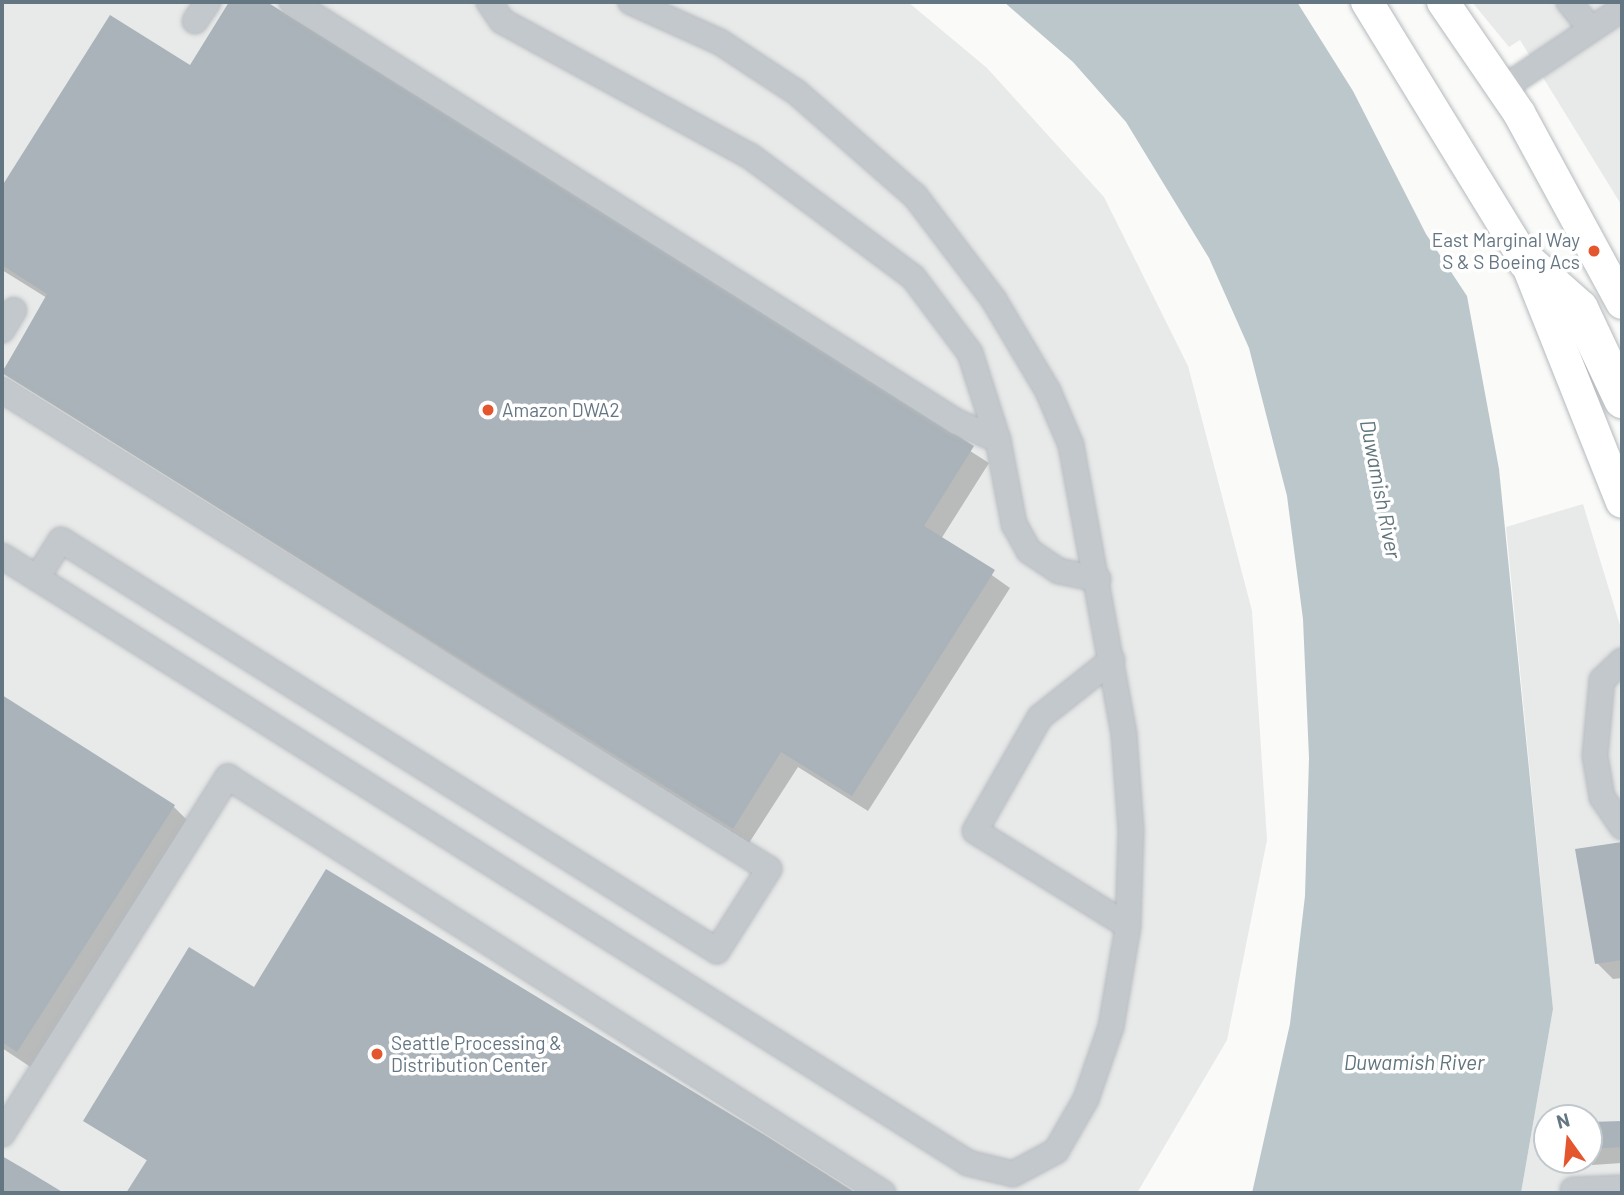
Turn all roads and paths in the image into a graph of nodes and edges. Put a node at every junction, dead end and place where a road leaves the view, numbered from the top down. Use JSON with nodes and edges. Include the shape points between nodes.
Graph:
{"nodes":[{"id":1,"x":292,"y":2,"type":"edge"},
{"id":2,"x":489,"y":2,"type":"edge"},
{"id":3,"x":631,"y":2,"type":"edge"},
{"id":4,"x":1367,"y":2,"type":"edge"},
{"id":5,"x":1443,"y":2,"type":"edge"},
{"id":6,"x":1569,"y":2,"type":"edge"},
{"id":7,"x":1622,"y":9,"type":"edge"},
{"id":8,"x":1591,"y":29,"type":"junction"},
{"id":9,"x":1502,"y":89,"type":"junction"},
{"id":10,"x":1526,"y":261,"type":"junction"},
{"id":11,"x":1622,"y":303,"type":"edge"},
{"id":12,"x":2,"y":390,"type":"edge"},
{"id":13,"x":1622,"y":399,"type":"edge"},
{"id":14,"x":998,"y":440,"type":"junction"},
{"id":15,"x":1622,"y":502,"type":"edge"},
{"id":16,"x":2,"y":556,"type":"edge"},
{"id":17,"x":37,"y":578,"type":"junction"},
{"id":18,"x":1098,"y":579,"type":"junction"},
{"id":19,"x":1112,"y":660,"type":"junction"},
{"id":20,"x":1622,"y":662,"type":"edge"},
{"id":21,"x":1621,"y":824,"type":"edge"},
{"id":22,"x":1128,"y":926,"type":"junction"},
{"id":23,"x":2,"y":1134,"type":"edge"},
{"id":24,"x":1622,"y":1188,"type":"edge"},
{"id":25,"x":1573,"y":1190,"type":"dead end"},
{"id":26,"x":883,"y":1193,"type":"edge"}],
"edges":[{"from":1,"to":14,"type":"lane","via":[[934,407]]},
{"from":2,"to":14,"type":"lane","via":[[502,21],[750,156],[913,277],[970,353]]},
{"from":3,"to":18,"type":"lane","via":[[720,42],[796,92],[915,196],[964,254],[1052,402],[1070,446]]},
{"from":4,"to":10,"type":"main road"},
{"from":5,"to":9,"type":"main road"},
{"from":6,"to":8,"type":"lane"},
{"from":7,"to":8,"type":"lane"},
{"from":8,"to":9,"type":"lane"},
{"from":9,"to":11,"type":"main road"},
{"from":10,"to":13,"type":"highway","via":[[1579,308]]},
{"from":10,"to":15,"type":"main road"},
{"from":12,"to":17,"type":"lane","via":[[769,869],[718,951],[61,541]]},
{"from":14,"to":18,"type":"lane","via":[[1014,524],[1029,551],[1059,571]]},
{"from":16,"to":17,"type":"lane"},
{"from":17,"to":22,"type":"lane","via":[[968,1163],[1013,1174],[1056,1151],[1086,1099],[1111,1027]]},
{"from":18,"to":19,"type":"lane"},
{"from":19,"to":22,"type":"lane","via":[[1131,830]]},
{"from":19,"to":22,"type":"lane","via":[[1040,717],[975,831]]},
{"from":20,"to":21,"type":"lane","via":[[1602,680],[1596,702],[1597,774]]},
{"from":23,"to":26,"type":"lane","via":[[228,777]]},
{"from":24,"to":25,"type":"lane"}]}
